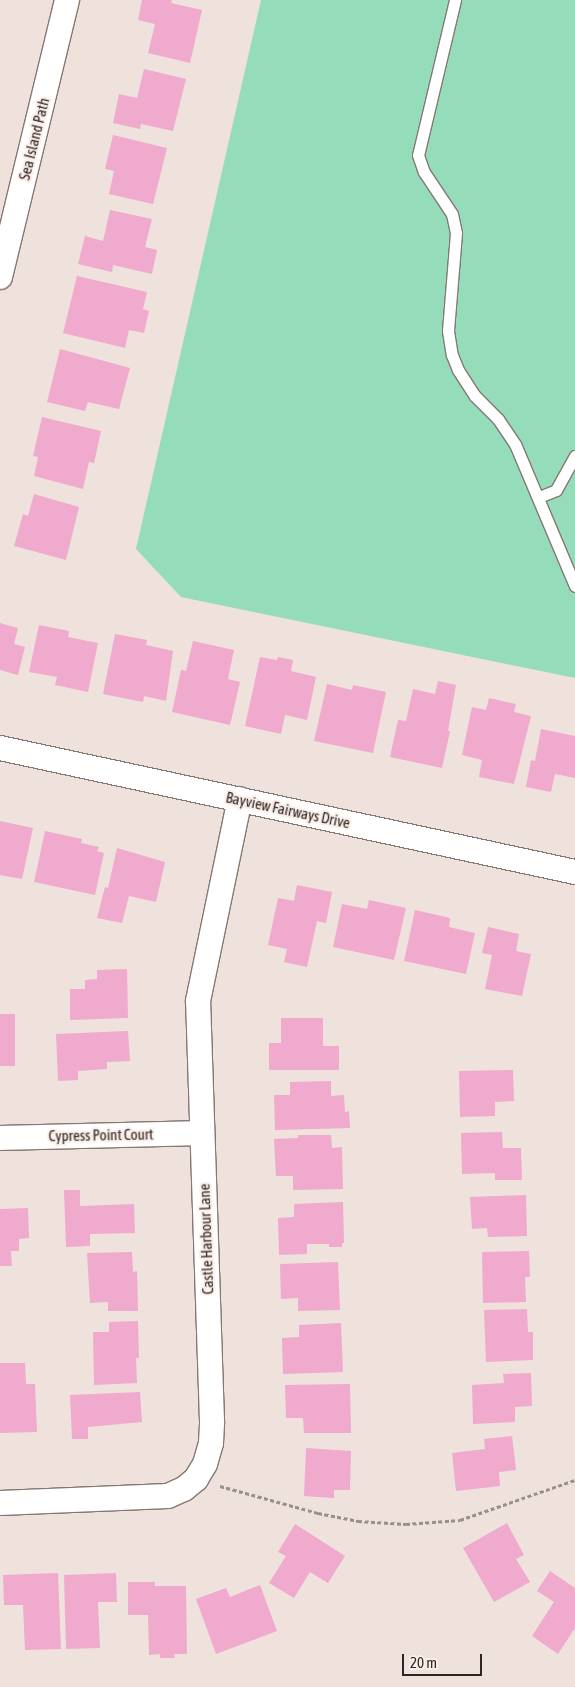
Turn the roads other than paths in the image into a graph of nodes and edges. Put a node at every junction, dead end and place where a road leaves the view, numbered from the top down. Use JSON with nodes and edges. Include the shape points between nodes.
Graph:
{"nodes":[{"id":1,"x":67,"y":0,"type":"edge"},
{"id":2,"x":455,"y":0,"type":"edge"},
{"id":3,"x":0,"y":277,"type":"edge"},
{"id":4,"x":575,"y":456,"type":"edge"},
{"id":5,"x":539,"y":497,"type":"junction"},
{"id":6,"x":575,"y":586,"type":"edge"},
{"id":7,"x":0,"y":748,"type":"edge"},
{"id":8,"x":240,"y":799,"type":"junction"},
{"id":9,"x":575,"y":872,"type":"edge"},
{"id":10,"x":202,"y":1132,"type":"junction"},
{"id":11,"x":0,"y":1138,"type":"edge"},
{"id":12,"x":0,"y":1504,"type":"edge"}],
"edges":[{"from":1,"to":3,"type":"street","name":"Sea Island Path"},
{"from":2,"to":5,"type":"lane","via":[[418,155],[424,172],[452,214],[456,233],[448,331],[452,355],[475,396],[515,444]]},
{"from":4,"to":5,"type":"lane","via":[[556,490]]},
{"from":5,"to":6,"type":"lane"},
{"from":7,"to":8,"type":"street","name":"Bayview Fairways Drive"},
{"from":8,"to":9,"type":"street","name":"Bayview Fairways Drive"},
{"from":8,"to":10,"type":"street","name":"Castle Harbour Lane","via":[[198,1001]]},
{"from":10,"to":11,"type":"street","name":"Cypress Point Court"},
{"from":10,"to":12,"type":"street","name":"Castle Harbour Lane","via":[[212,1420],[211,1443],[205,1464],[196,1479],[176,1493],[151,1498]]}]}
